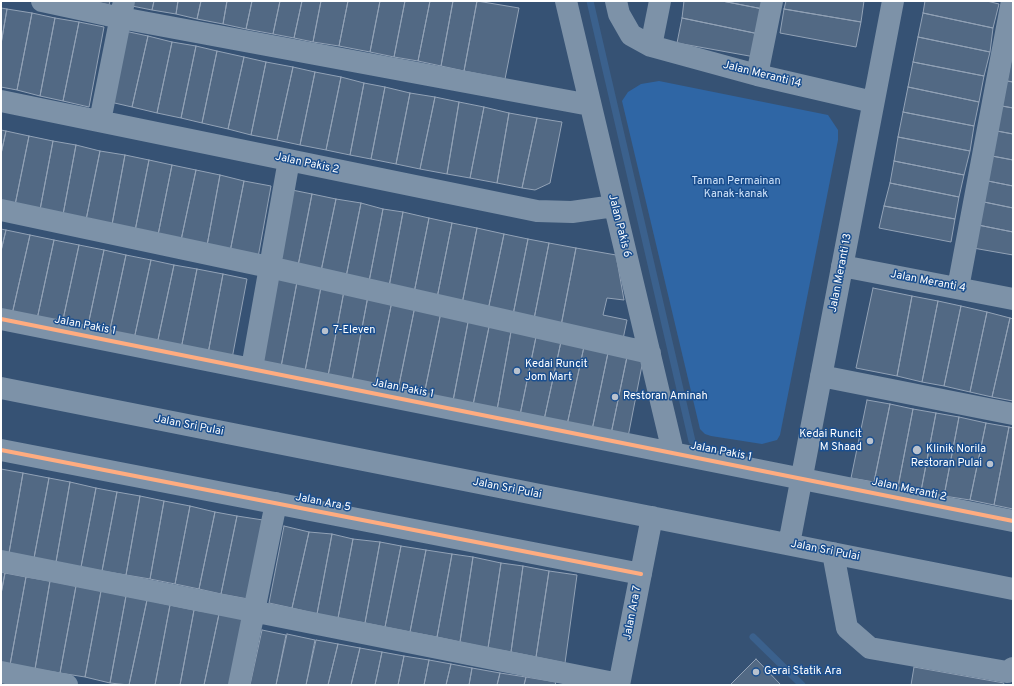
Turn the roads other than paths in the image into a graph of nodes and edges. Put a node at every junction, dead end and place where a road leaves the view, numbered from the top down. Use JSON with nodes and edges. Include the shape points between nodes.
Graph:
{"nodes":[{"id":1,"x":42,"y":1,"type":"edge"},
{"id":2,"x":566,"y":1,"type":"edge"},
{"id":3,"x":616,"y":1,"type":"edge"},
{"id":4,"x":660,"y":1,"type":"edge"},
{"id":5,"x":772,"y":1,"type":"edge"},
{"id":6,"x":892,"y":1,"type":"edge"},
{"id":7,"x":1012,"y":1,"type":"edge"},
{"id":8,"x":122,"y":9,"type":"edge"},
{"id":9,"x":651,"y":46,"type":"junction"},
{"id":10,"x":757,"y":75,"type":"junction"},
{"id":11,"x":1,"y":101,"type":"edge"},
{"id":12,"x":873,"y":102,"type":"junction"},
{"id":13,"x":590,"y":105,"type":"junction"},
{"id":14,"x":100,"y":121,"type":"junction"},
{"id":15,"x":289,"y":160,"type":"junction"},
{"id":16,"x":614,"y":206,"type":"junction"},
{"id":17,"x":1,"y":210,"type":"edge"},
{"id":18,"x":842,"y":266,"type":"junction"},
{"id":19,"x":269,"y":267,"type":"junction"},
{"id":20,"x":958,"y":288,"type":"junction"},
{"id":21,"x":1013,"y":299,"type":"edge"},
{"id":22,"x":1,"y":319,"type":"edge"},
{"id":23,"x":650,"y":353,"type":"junction"},
{"id":24,"x":252,"y":368,"type":"junction"},
{"id":25,"x":821,"y":376,"type":"junction"},
{"id":26,"x":1,"y":388,"type":"edge"},
{"id":27,"x":1013,"y":414,"type":"edge"},
{"id":28,"x":1,"y":450,"type":"edge"},
{"id":29,"x":673,"y":452,"type":"junction"},
{"id":30,"x":802,"y":477,"type":"junction"},
{"id":31,"x":276,"y":503,"type":"junction"},
{"id":32,"x":652,"y":517,"type":"junction"},
{"id":33,"x":1013,"y":521,"type":"edge"},
{"id":34,"x":789,"y":544,"type":"junction"},
{"id":35,"x":833,"y":553,"type":"junction"},
{"id":36,"x":1,"y":561,"type":"edge"},
{"id":37,"x":641,"y":574,"type":"junction"},
{"id":38,"x":1013,"y":589,"type":"edge"},
{"id":39,"x":254,"y":610,"type":"junction"},
{"id":40,"x":1013,"y":668,"type":"edge"},
{"id":41,"x":1,"y":673,"type":"edge"},
{"id":42,"x":67,"y":685,"type":"edge"},
{"id":43,"x":239,"y":685,"type":"edge"},
{"id":44,"x":619,"y":685,"type":"edge"}],
"edges":[{"from":1,"to":8,"type":"street"},
{"from":2,"to":13,"type":"street","name":"Jalan Pakis 6"},
{"from":3,"to":9,"type":"street","name":"Jalan Meranti 14","via":[[619,14],[631,35]]},
{"from":4,"to":9,"type":"street"},
{"from":5,"to":10,"type":"street"},
{"from":6,"to":12,"type":"street","name":"Jalan Meranti 13"},
{"from":7,"to":20,"type":"street"},
{"from":8,"to":13,"type":"street"},
{"from":8,"to":14,"type":"street"},
{"from":9,"to":10,"type":"street","name":"Jalan Meranti 14"},
{"from":10,"to":12,"type":"street","name":"Jalan Meranti 14"},
{"from":11,"to":14,"type":"street","name":"Jalan Pakis 2"},
{"from":12,"to":18,"type":"street","name":"Jalan Meranti 13"},
{"from":13,"to":16,"type":"street","name":"Jalan Pakis 6"},
{"from":14,"to":15,"type":"street","name":"Jalan Pakis 2"},
{"from":15,"to":16,"type":"street","name":"Jalan Pakis 2","via":[[537,211],[572,212]]},
{"from":15,"to":19,"type":"street"},
{"from":16,"to":23,"type":"street","name":"Jalan Pakis 6"},
{"from":17,"to":19,"type":"street"},
{"from":18,"to":20,"type":"street","name":"Jalan Meranti 4"},
{"from":18,"to":25,"type":"street","name":"Jalan Meranti 13"},
{"from":19,"to":23,"type":"street"},
{"from":19,"to":24,"type":"street"},
{"from":20,"to":21,"type":"street","name":"Jalan Meranti 4"},
{"from":22,"to":24,"type":"street","name":"Jalan Pakis 1"},
{"from":23,"to":29,"type":"street","name":"Jalan Pakis 6"},
{"from":24,"to":29,"type":"street","name":"Jalan Pakis 1"},
{"from":25,"to":27,"type":"street"},
{"from":25,"to":30,"type":"street","name":"Jalan Meranti 13"},
{"from":26,"to":32,"type":"street","name":"Jalan Sri Pulai"},
{"from":28,"to":31,"type":"street","name":"Jalan Ara 5"},
{"from":29,"to":30,"type":"street","name":"Jalan Pakis 1"},
{"from":30,"to":33,"type":"street","name":"Jalan Meranti 2"},
{"from":30,"to":34,"type":"street","name":"Jalan Meranti 13"},
{"from":31,"to":37,"type":"street","name":"Jalan Ara 5"},
{"from":31,"to":39,"type":"street"},
{"from":32,"to":34,"type":"street","name":"Jalan Sri Pulai"},
{"from":32,"to":37,"type":"street","name":"Jalan Ara 7"},
{"from":34,"to":35,"type":"street","name":"Jalan Sri Pulai"},
{"from":35,"to":38,"type":"street","name":"Jalan Sri Pulai"},
{"from":35,"to":40,"type":"street","via":[[847,628],[870,648],[1007,672]]},
{"from":36,"to":39,"type":"street"},
{"from":37,"to":44,"type":"street","name":"Jalan Ara 7"},
{"from":39,"to":43,"type":"street"},
{"from":39,"to":44,"type":"street"},
{"from":41,"to":42,"type":"street"}]}
